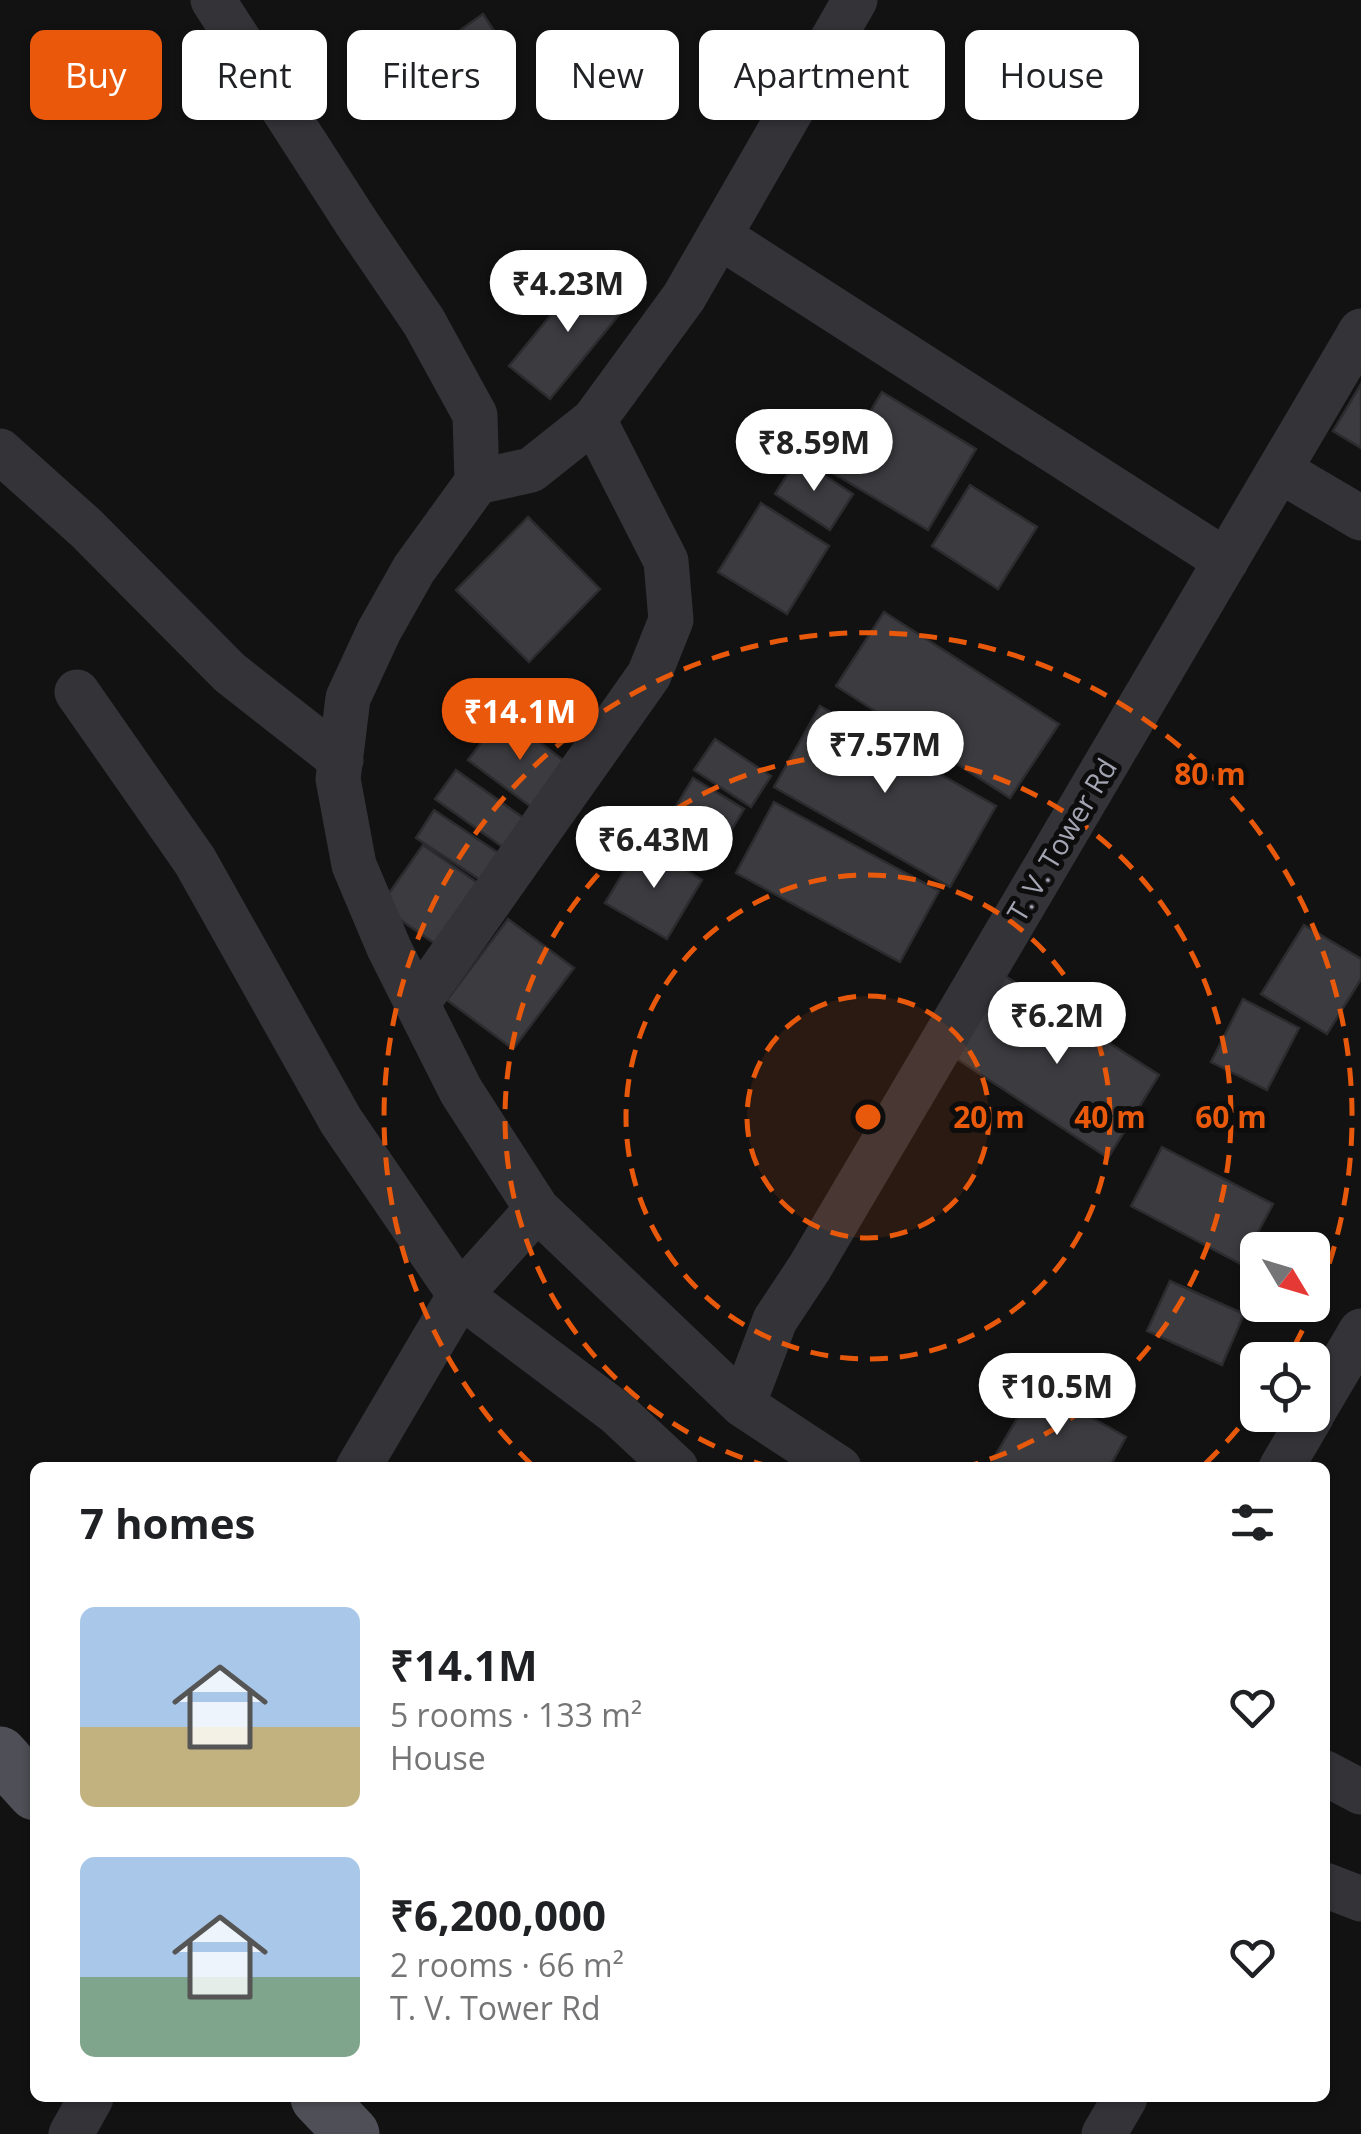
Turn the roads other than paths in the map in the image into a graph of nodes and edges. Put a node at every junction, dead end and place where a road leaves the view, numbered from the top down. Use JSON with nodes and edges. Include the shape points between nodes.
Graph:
{"nodes":[{"id":1,"x":213,"y":0,"type":"edge"},
{"id":2,"x":855,"y":0,"type":"edge"},
{"id":3,"x":719,"y":236,"type":"junction"},
{"id":4,"x":1361,"y":331,"type":"edge"},
{"id":5,"x":594,"y":420,"type":"junction"},
{"id":6,"x":0,"y":451,"type":"edge"},
{"id":7,"x":1279,"y":470,"type":"junction"},
{"id":8,"x":477,"y":482,"type":"junction"},
{"id":9,"x":1361,"y":518,"type":"edge"},
{"id":10,"x":1226,"y":562,"type":"junction"},
{"id":11,"x":78,"y":692,"type":"dead end"},
{"id":12,"x":341,"y":760,"type":"junction"},
{"id":13,"x":417,"y":1004,"type":"junction"},
{"id":14,"x":537,"y":1209,"type":"junction"},
{"id":15,"x":460,"y":1295,"type":"junction"},
{"id":16,"x":1361,"y":1331,"type":"edge"},
{"id":17,"x":1330,"y":1384,"type":"edge"},
{"id":18,"x":743,"y":1405,"type":"junction"},
{"id":19,"x":1302,"y":1432,"type":"edge"},
{"id":20,"x":362,"y":1462,"type":"edge"},
{"id":21,"x":670,"y":1462,"type":"edge"},
{"id":22,"x":831,"y":1462,"type":"edge"},
{"id":23,"x":1284,"y":1462,"type":"edge"},
{"id":24,"x":0,"y":1754,"type":"edge"},
{"id":25,"x":1330,"y":1775,"type":"edge"},
{"id":26,"x":30,"y":1787,"type":"edge"},
{"id":27,"x":1361,"y":1792,"type":"edge"},
{"id":28,"x":1330,"y":1887,"type":"edge"},
{"id":29,"x":1361,"y":1899,"type":"edge"},
{"id":30,"x":90,"y":2102,"type":"edge"},
{"id":31,"x":322,"y":2102,"type":"edge"},
{"id":32,"x":1122,"y":2102,"type":"edge"},
{"id":33,"x":72,"y":2134,"type":"edge"},
{"id":34,"x":352,"y":2134,"type":"edge"},
{"id":35,"x":1104,"y":2134,"type":"edge"}],
"edges":[{"from":1,"to":8,"type":"street","via":[[433,337],[475,416]]},
{"from":2,"to":3,"type":"street"},
{"from":3,"to":5,"type":"street","via":[[684,297]]},
{"from":3,"to":10,"type":"street"},
{"from":4,"to":7,"type":"street","name":"T. V. Tower Rd"},
{"from":5,"to":8,"type":"street","via":[[531,470]]},
{"from":5,"to":13,"type":"street","via":[[666,561],[671,620],[649,675]]},
{"from":6,"to":12,"type":"street","via":[[230,672]]},
{"from":7,"to":9,"type":"street"},
{"from":7,"to":10,"type":"street","name":"T. V. Tower Rd"},
{"from":8,"to":12,"type":"street","via":[[379,631],[348,698]]},
{"from":10,"to":18,"type":"street","name":"T. V. Tower Rd","via":[[775,1320]]},
{"from":11,"to":15,"type":"street","via":[[194,861],[342,1121]]},
{"from":12,"to":13,"type":"street","via":[[338,779],[354,866]]},
{"from":13,"to":14,"type":"street","via":[[461,1090]]},
{"from":14,"to":15,"type":"street"},
{"from":14,"to":18,"type":"street"},
{"from":15,"to":20,"type":"street"},
{"from":15,"to":21,"type":"street","via":[[617,1413]]},
{"from":16,"to":17,"type":"street"},
{"from":18,"to":22,"type":"street"},
{"from":19,"to":23,"type":"street"},
{"from":24,"to":26,"type":"main road"},
{"from":25,"to":27,"type":"street"},
{"from":28,"to":29,"type":"street"},
{"from":30,"to":33,"type":"street"},
{"from":31,"to":34,"type":"main road"},
{"from":32,"to":35,"type":"street"}]}
